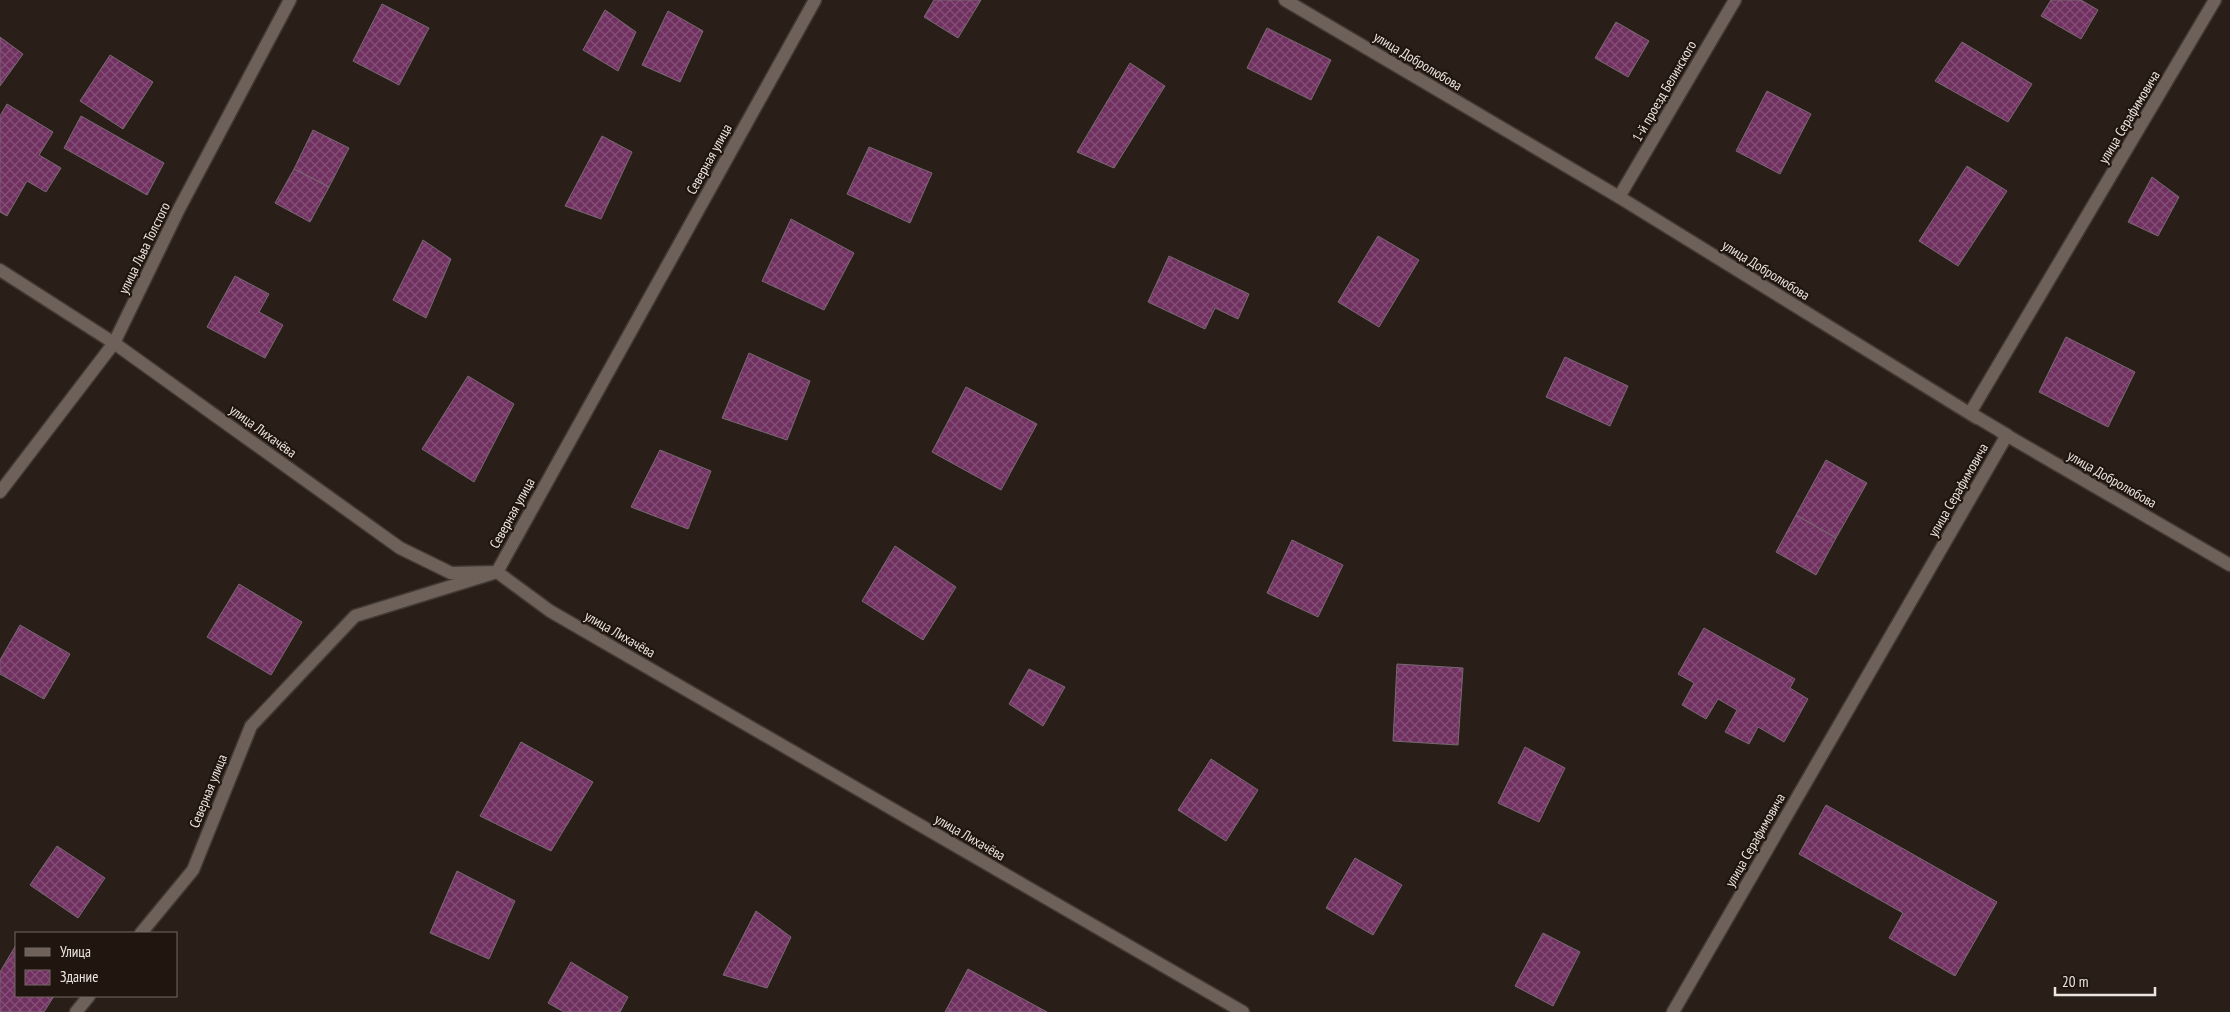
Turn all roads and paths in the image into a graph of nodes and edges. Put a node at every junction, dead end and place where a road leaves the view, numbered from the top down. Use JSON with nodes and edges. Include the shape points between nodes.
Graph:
{"nodes":[{"id":1,"x":290,"y":0,"type":"edge"},
{"id":2,"x":815,"y":0,"type":"edge"},
{"id":3,"x":1285,"y":0,"type":"edge"},
{"id":4,"x":1735,"y":0,"type":"edge"},
{"id":5,"x":2215,"y":0,"type":"edge"},
{"id":6,"x":1619,"y":198,"type":"junction"},
{"id":7,"x":0,"y":270,"type":"edge"},
{"id":8,"x":114,"y":343,"type":"junction"},
{"id":9,"x":1970,"y":413,"type":"junction"},
{"id":10,"x":2007,"y":435,"type":"junction"},
{"id":11,"x":0,"y":492,"type":"edge"},
{"id":12,"x":2230,"y":565,"type":"edge"},
{"id":13,"x":497,"y":572,"type":"junction"},
{"id":14,"x":142,"y":932,"type":"edge"},
{"id":15,"x":88,"y":997,"type":"edge"},
{"id":16,"x":76,"y":1012,"type":"edge"},
{"id":17,"x":1243,"y":1012,"type":"edge"},
{"id":18,"x":1673,"y":1012,"type":"edge"}],
"edges":[{"from":1,"to":8,"type":"street","name":"улица Льва Толстого","via":[[179,209]]},
{"from":2,"to":13,"type":"street","name":"Северная улица"},
{"from":3,"to":6,"type":"street","name":"улица Добролюбова"},
{"from":4,"to":6,"type":"street","name":"1-й проезд Белинского"},
{"from":5,"to":9,"type":"street","name":"улица Серафимовича"},
{"from":6,"to":9,"type":"street","name":"улица Добролюбова"},
{"from":7,"to":8,"type":"street","name":"улица Лихачёва"},
{"from":8,"to":11,"type":"street","name":"улица Льва Толстого"},
{"from":8,"to":13,"type":"street","name":"улица Лихачёва","via":[[400,548],[451,573]]},
{"from":9,"to":10,"type":"street","name":"улица Добролюбова"},
{"from":10,"to":12,"type":"street","name":"улица Добролюбова"},
{"from":10,"to":18,"type":"street","name":"улица Серафимовича"},
{"from":13,"to":14,"type":"street","name":"Северная улица","via":[[354,616],[251,726],[193,870]]},
{"from":13,"to":17,"type":"street","name":"улица Лихачёва","via":[[550,611]]},
{"from":15,"to":16,"type":"street"}]}
